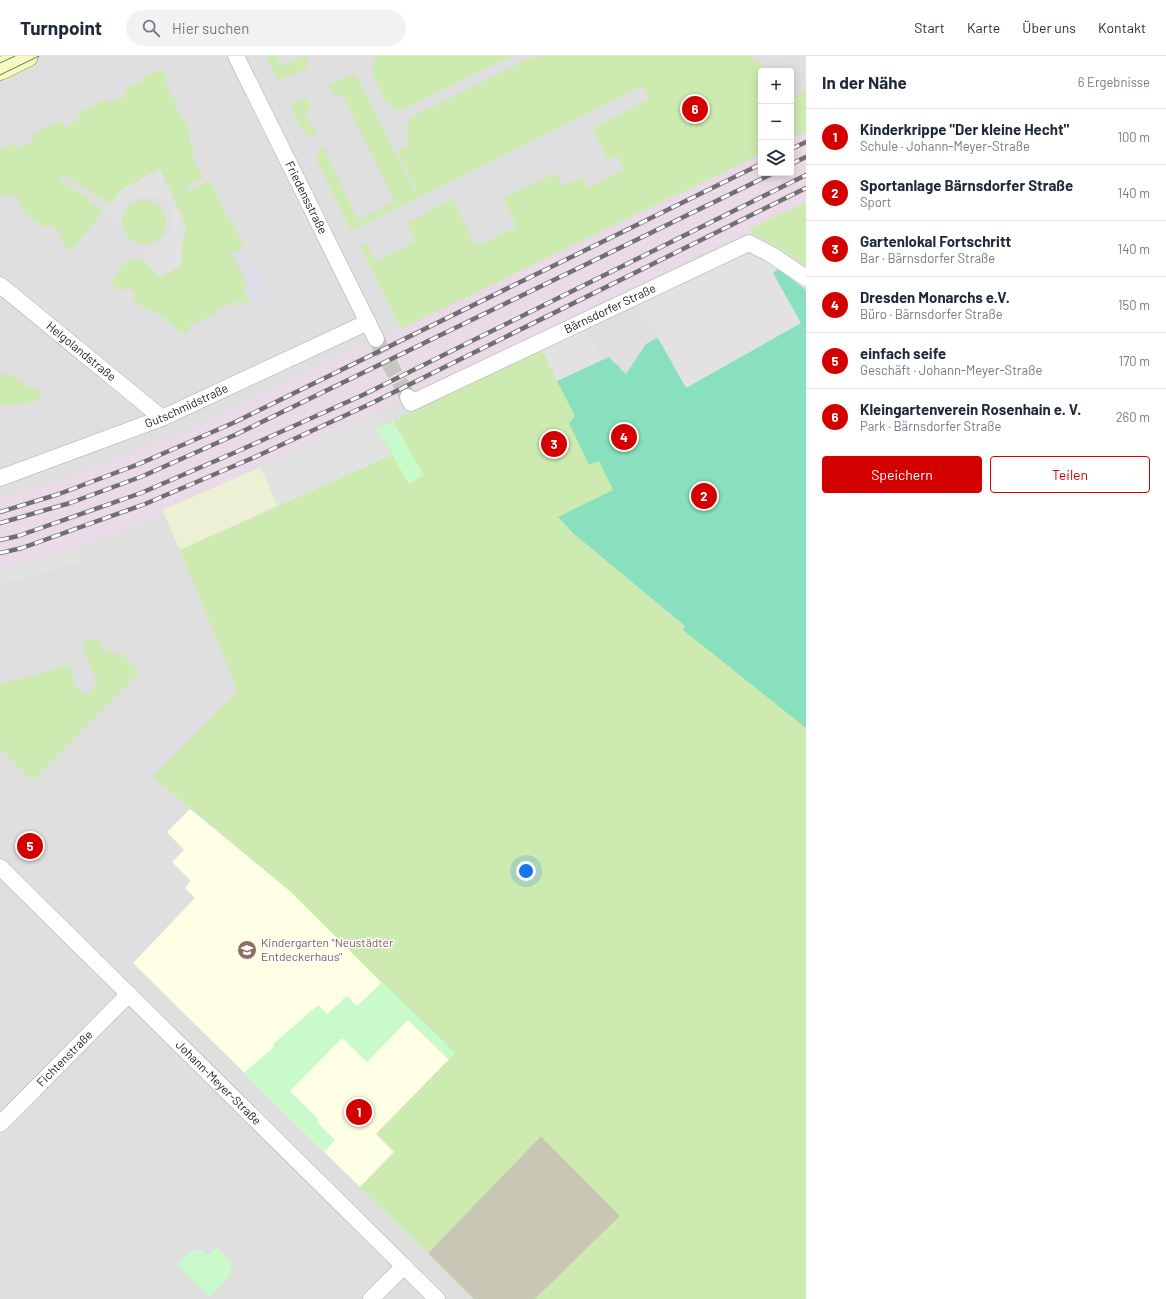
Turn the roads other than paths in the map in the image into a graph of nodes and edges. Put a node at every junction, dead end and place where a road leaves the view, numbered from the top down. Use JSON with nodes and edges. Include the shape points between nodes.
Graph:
{"nodes":[{"id":1,"x":27,"y":56,"type":"edge"},
{"id":2,"x":236,"y":56,"type":"edge"},
{"id":3,"x":0,"y":69,"type":"edge"},
{"id":4,"x":806,"y":278,"type":"edge"},
{"id":5,"x":0,"y":285,"type":"edge"},
{"id":6,"x":368,"y":322,"type":"junction"},
{"id":7,"x":376,"y":339,"type":"tunnel mouth"},
{"id":8,"x":409,"y":400,"type":"dead end"},
{"id":9,"x":162,"y":418,"type":"junction"},
{"id":10,"x":0,"y":478,"type":"edge"},
{"id":11,"x":0,"y":867,"type":"edge"},
{"id":12,"x":129,"y":994,"type":"junction"},
{"id":13,"x":0,"y":1124,"type":"edge"},
{"id":14,"x":404,"y":1266,"type":"junction"},
{"id":15,"x":371,"y":1299,"type":"edge"},
{"id":16,"x":437,"y":1299,"type":"edge"}],
"edges":[{"from":1,"to":3,"type":"main road"},
{"from":2,"to":6,"type":"street","name":"Friedensstraße"},
{"from":4,"to":8,"type":"street","name":"Bärnsdorfer Straße","via":[[772,254],[749,243]]},
{"from":5,"to":9,"type":"street","name":"Helgolandstraße"},
{"from":6,"to":7,"type":"street","name":"Friedensstraße"},
{"from":6,"to":9,"type":"street","name":"Gutschmidstraße"},
{"from":9,"to":10,"type":"street","name":"Gutschmidstraße"},
{"from":11,"to":12,"type":"street","name":"Johann-Meyer-Straße"},
{"from":12,"to":13,"type":"street","name":"Fichtenstraße"},
{"from":12,"to":14,"type":"street","name":"Johann-Meyer-Straße"},
{"from":14,"to":15,"type":"street"},
{"from":14,"to":16,"type":"street","name":"Johann-Meyer-Straße"}]}
